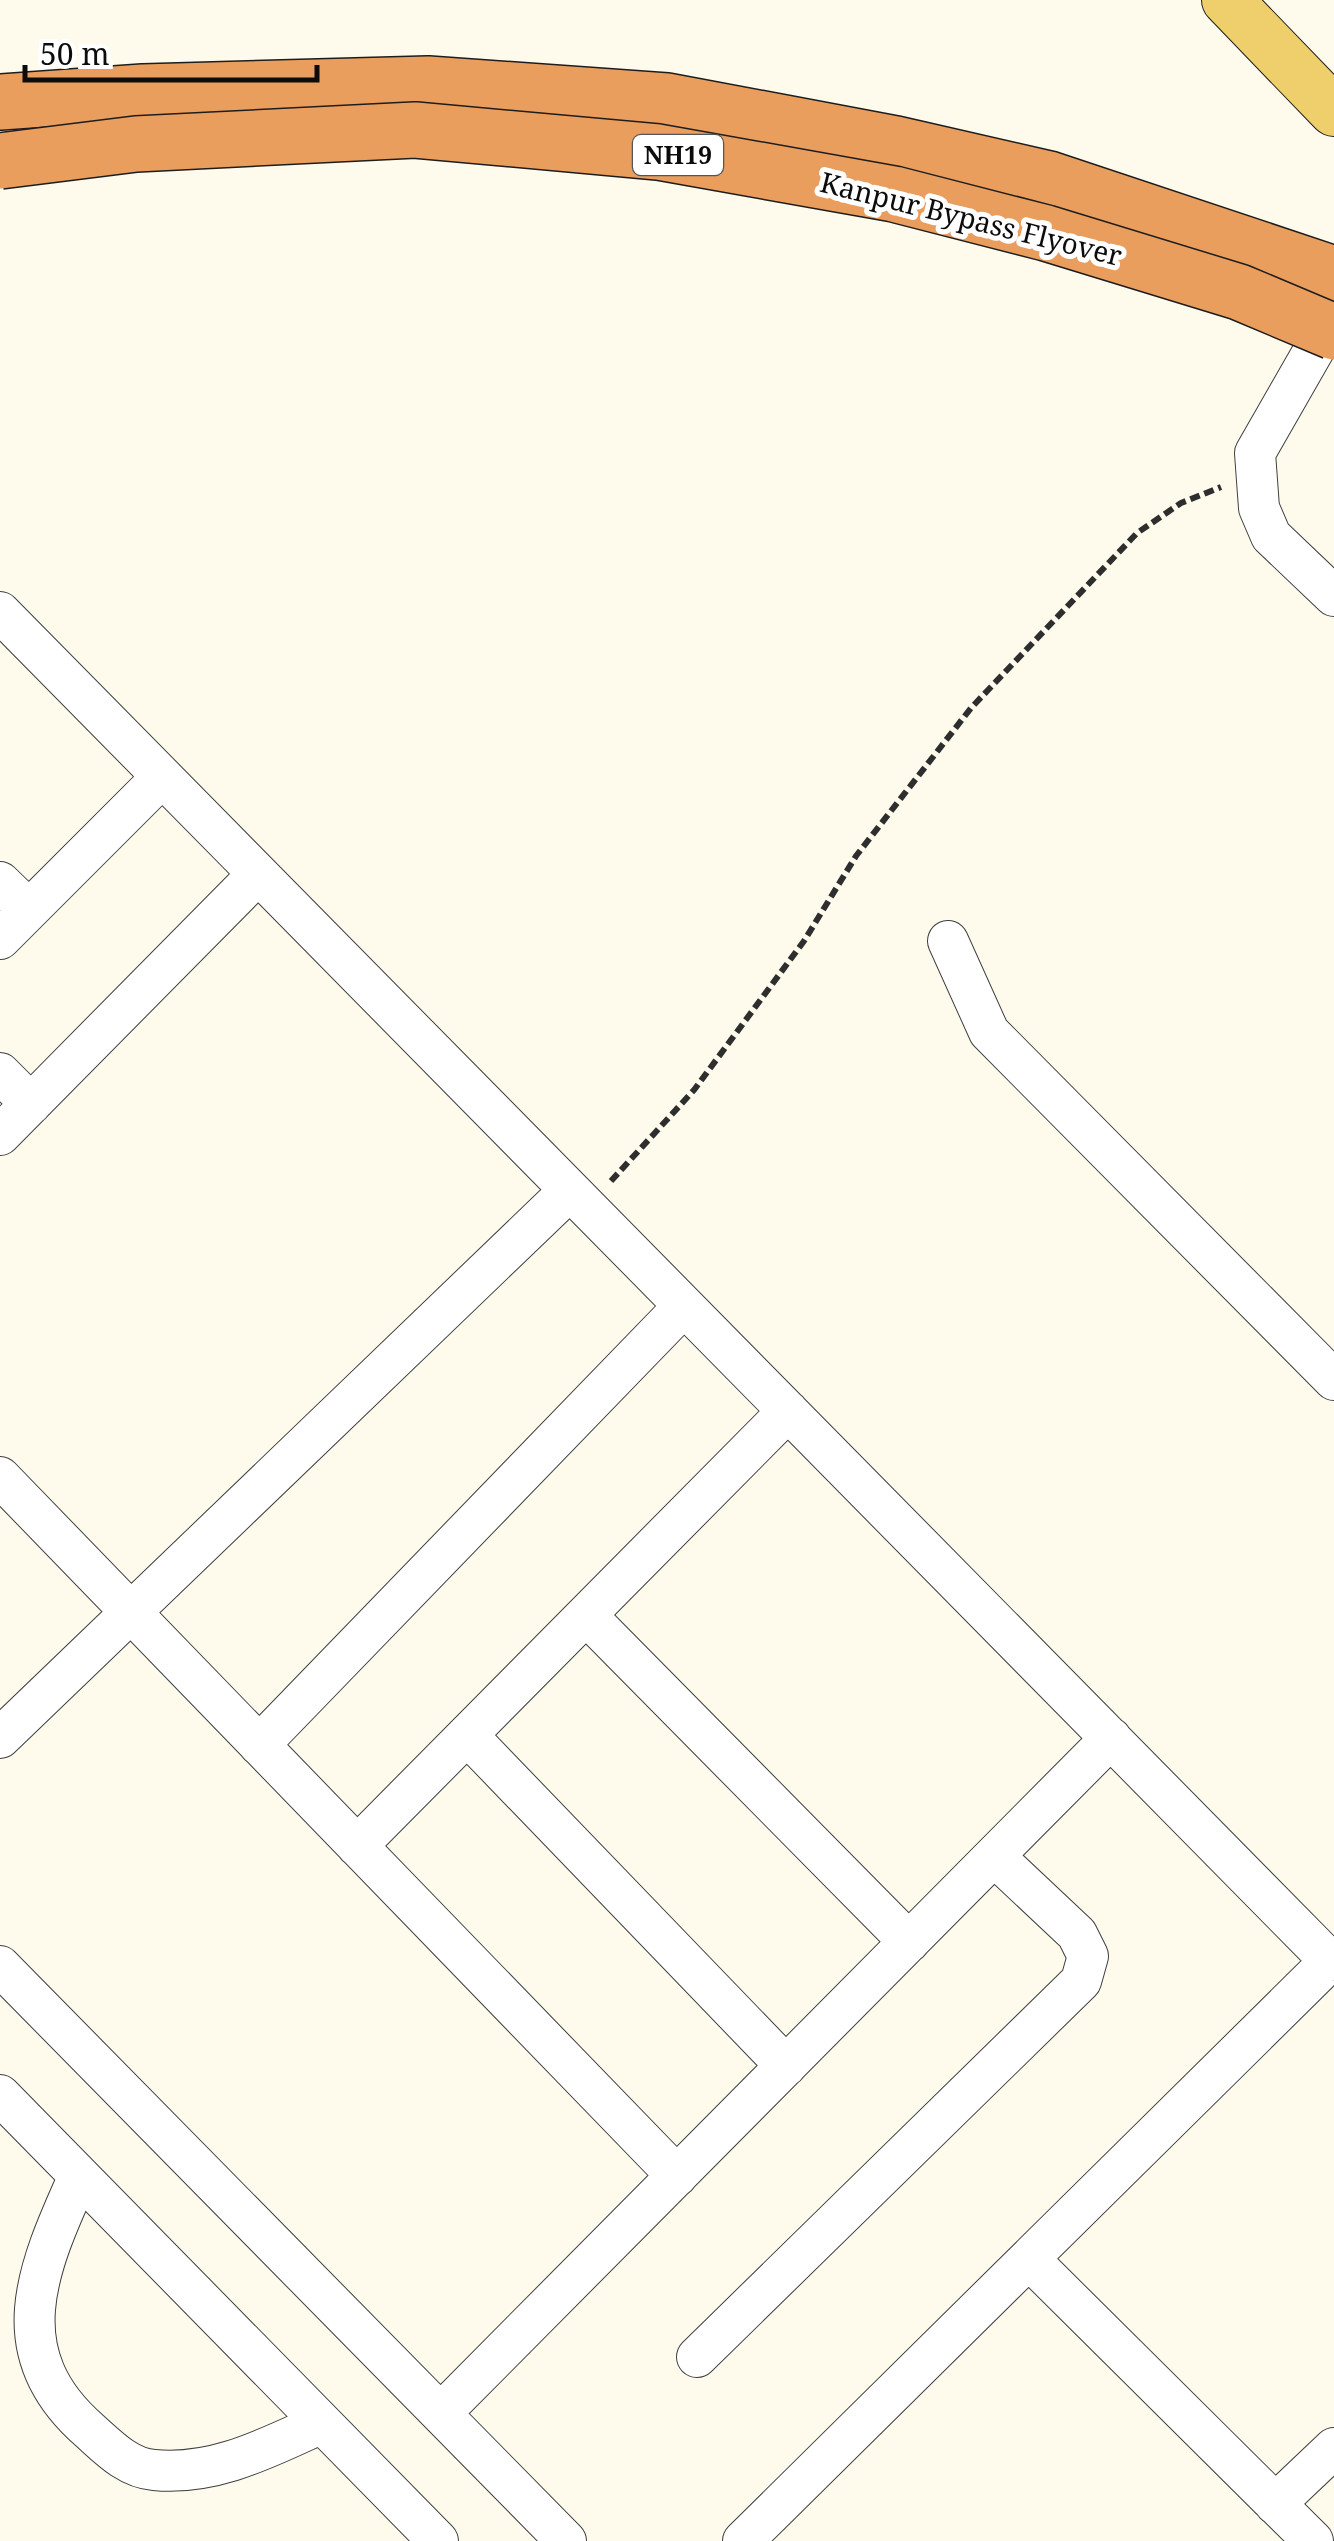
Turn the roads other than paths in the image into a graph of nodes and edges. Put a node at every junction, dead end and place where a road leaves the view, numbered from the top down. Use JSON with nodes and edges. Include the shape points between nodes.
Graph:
{"nodes":[{"id":1,"x":1227,"y":0,"type":"edge"},
{"id":2,"x":0,"y":102,"type":"edge"},
{"id":3,"x":1334,"y":111,"type":"edge"},
{"id":4,"x":0,"y":161,"type":"edge"},
{"id":5,"x":1334,"y":274,"type":"edge"},
{"id":6,"x":1334,"y":315,"type":"edge"},
{"id":7,"x":1334,"y":332,"type":"edge"},
{"id":8,"x":1334,"y":596,"type":"edge"},
{"id":9,"x":0,"y":612,"type":"edge"},
{"id":10,"x":162,"y":776,"type":"junction"},
{"id":11,"x":258,"y":874,"type":"junction"},
{"id":12,"x":0,"y":882,"type":"edge"},
{"id":13,"x":29,"y":910,"type":"junction"},
{"id":14,"x":0,"y":939,"type":"edge"},
{"id":15,"x":948,"y":941,"type":"dead end"},
{"id":16,"x":0,"y":1074,"type":"edge"},
{"id":17,"x":30,"y":1104,"type":"junction"},
{"id":18,"x":0,"y":1135,"type":"edge"},
{"id":19,"x":578,"y":1199,"type":"junction"},
{"id":20,"x":684,"y":1306,"type":"junction"},
{"id":21,"x":1334,"y":1380,"type":"edge"},
{"id":22,"x":788,"y":1411,"type":"junction"},
{"id":23,"x":6,"y":1496,"type":"edge"},
{"id":24,"x":130,"y":1612,"type":"junction"},
{"id":25,"x":586,"y":1615,"type":"junction"},
{"id":26,"x":467,"y":1735,"type":"junction"},
{"id":27,"x":0,"y":1738,"type":"edge"},
{"id":28,"x":1111,"y":1738,"type":"junction"},
{"id":29,"x":259,"y":1745,"type":"junction"},
{"id":30,"x":357,"y":1846,"type":"junction"},
{"id":31,"x":994,"y":1856,"type":"junction"},
{"id":32,"x":909,"y":1942,"type":"junction"},
{"id":33,"x":1332,"y":1959,"type":"edge"},
{"id":34,"x":0,"y":1966,"type":"edge"},
{"id":35,"x":786,"y":2066,"type":"junction"},
{"id":36,"x":0,"y":2095,"type":"edge"},
{"id":37,"x":79,"y":2176,"type":"junction"},
{"id":38,"x":677,"y":2176,"type":"junction"},
{"id":39,"x":1029,"y":2259,"type":"junction"},
{"id":40,"x":697,"y":2357,"type":"dead end"},
{"id":41,"x":442,"y":2412,"type":"junction"},
{"id":42,"x":322,"y":2424,"type":"junction"},
{"id":43,"x":1334,"y":2448,"type":"edge"},
{"id":44,"x":1275,"y":2504,"type":"junction"},
{"id":45,"x":438,"y":2541,"type":"edge"},
{"id":46,"x":566,"y":2541,"type":"edge"},
{"id":47,"x":743,"y":2541,"type":"edge"},
{"id":48,"x":1313,"y":2541,"type":"edge"}],
"edges":[{"from":1,"to":3,"type":"main road"},
{"from":2,"to":5,"type":"highway","name":"Kanpur Bypass Flyover","number":"NH19","via":[[428,84],[667,101],[1049,179]]},
{"from":4,"to":7,"type":"highway","name":"Kanpur Bypass Flyover","number":"NH19","bridge":true,"via":[[136,144],[414,130],[658,152],[894,194],[1046,234],[1239,292]]},
{"from":6,"to":8,"type":"street","via":[[1255,453],[1260,508],[1271,536]]},
{"from":9,"to":10,"type":"street"},
{"from":10,"to":11,"type":"street"},
{"from":10,"to":13,"type":"street"},
{"from":11,"to":17,"type":"street"},
{"from":11,"to":19,"type":"street"},
{"from":12,"to":13,"type":"street"},
{"from":13,"to":14,"type":"street"},
{"from":15,"to":21,"type":"street","via":[[989,1032]]},
{"from":16,"to":17,"type":"street"},
{"from":17,"to":18,"type":"street"},
{"from":19,"to":20,"type":"street"},
{"from":19,"to":24,"type":"street"},
{"from":20,"to":22,"type":"street"},
{"from":20,"to":29,"type":"street"},
{"from":22,"to":25,"type":"street"},
{"from":22,"to":28,"type":"street"},
{"from":23,"to":24,"type":"street"},
{"from":24,"to":27,"type":"street"},
{"from":24,"to":29,"type":"street"},
{"from":25,"to":26,"type":"street"},
{"from":25,"to":32,"type":"street"},
{"from":26,"to":30,"type":"street"},
{"from":26,"to":35,"type":"street"},
{"from":28,"to":31,"type":"street"},
{"from":28,"to":33,"type":"street"},
{"from":29,"to":30,"type":"street"},
{"from":30,"to":38,"type":"street"},
{"from":31,"to":32,"type":"street"},
{"from":31,"to":40,"type":"street","via":[[1077,1934],[1088,1956],[1081,1981]]},
{"from":32,"to":35,"type":"street"},
{"from":33,"to":39,"type":"street"},
{"from":34,"to":41,"type":"street"},
{"from":35,"to":38,"type":"street"},
{"from":36,"to":37,"type":"street"},
{"from":37,"to":42,"type":"street"},
{"from":37,"to":42,"type":"street","via":[[42,2257],[34,2307],[42,2377],[63,2405],[132,2465],[154,2470],[246,2458]]},
{"from":38,"to":41,"type":"street"},
{"from":39,"to":44,"type":"street"},
{"from":39,"to":47,"type":"street"},
{"from":41,"to":46,"type":"street"},
{"from":42,"to":45,"type":"street"},
{"from":43,"to":44,"type":"street"},
{"from":44,"to":48,"type":"street"}]}
